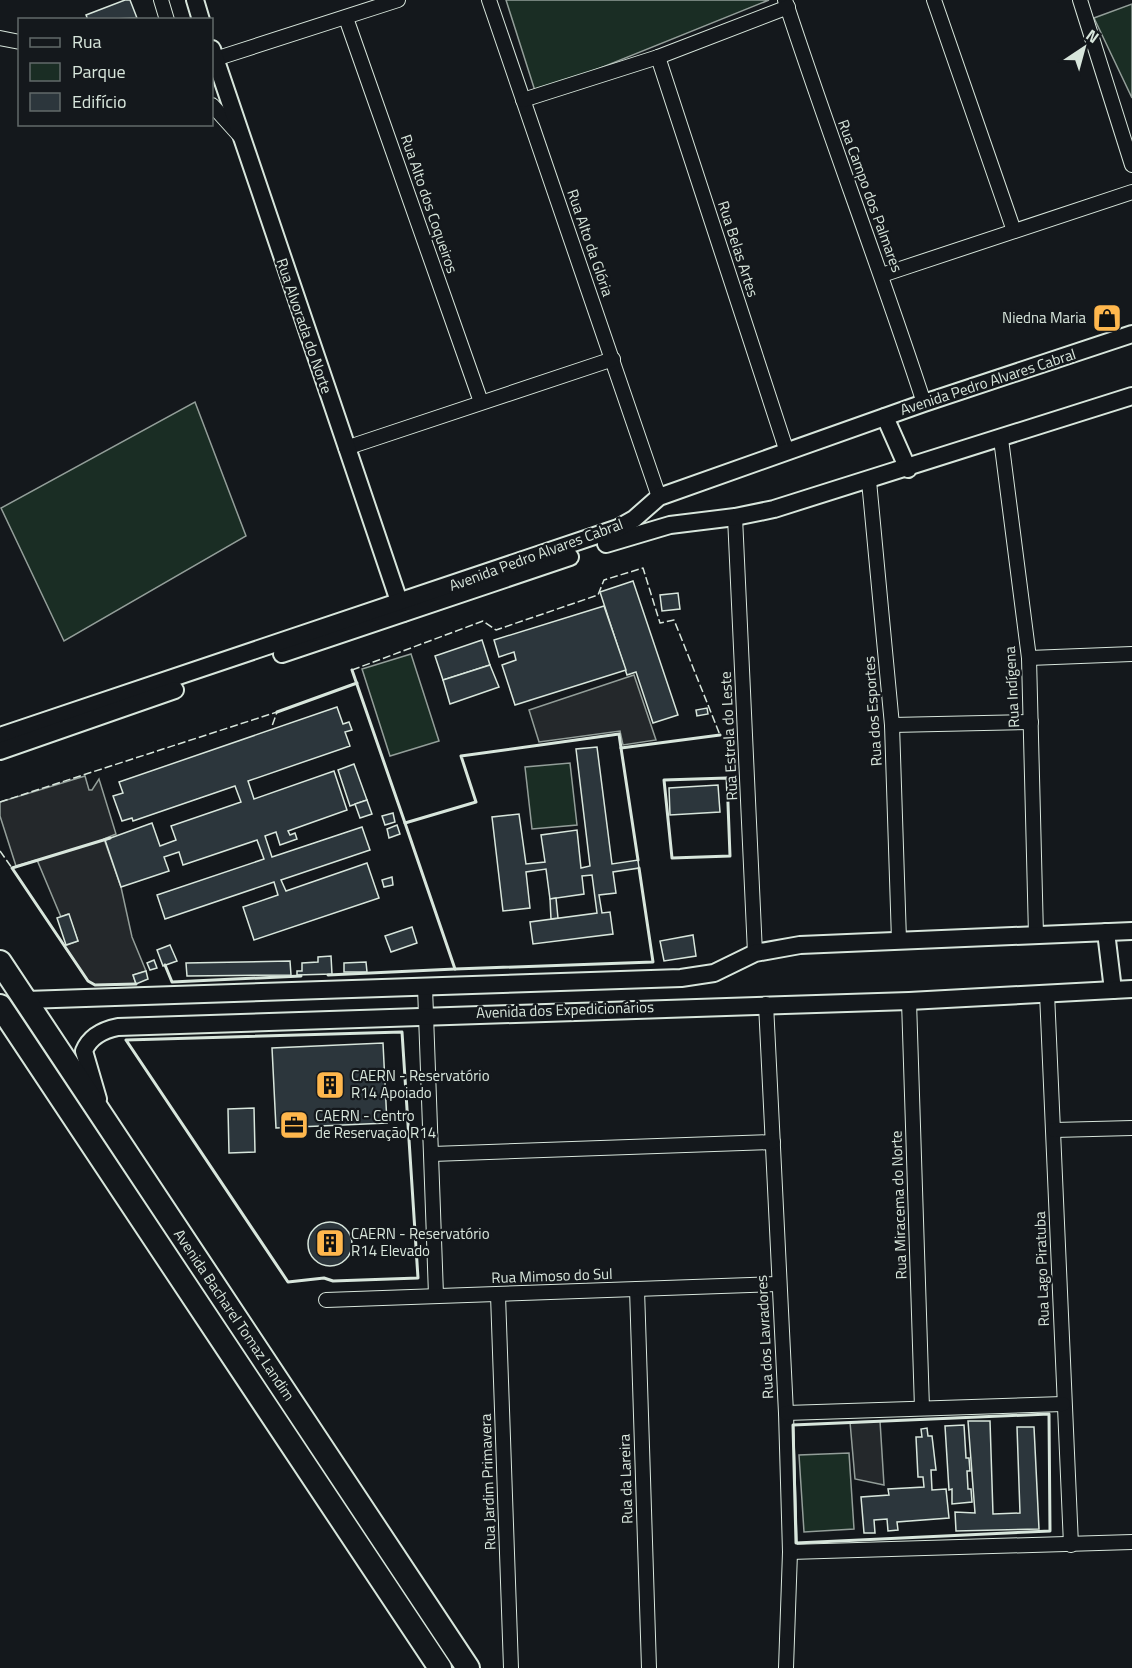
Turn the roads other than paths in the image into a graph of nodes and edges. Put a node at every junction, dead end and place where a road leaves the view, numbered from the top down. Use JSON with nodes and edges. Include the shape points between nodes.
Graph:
{"nodes":[{"id":1,"x":161,"y":0,"type":"edge"},
{"id":2,"x":195,"y":0,"type":"edge"},
{"id":3,"x":398,"y":0,"type":"edge"},
{"id":4,"x":489,"y":0,"type":"edge"},
{"id":5,"x":934,"y":0,"type":"edge"},
{"id":6,"x":1080,"y":0,"type":"edge"},
{"id":7,"x":787,"y":4,"type":"edge"},
{"id":8,"x":166,"y":18,"type":"edge"},
{"id":9,"x":200,"y":18,"type":"edge"},
{"id":10,"x":346,"y":18,"type":"junction"},
{"id":11,"x":0,"y":38,"type":"edge"},
{"id":12,"x":18,"y":42,"type":"edge"},
{"id":13,"x":213,"y":54,"type":"edge"},
{"id":14,"x":658,"y":57,"type":"junction"},
{"id":15,"x":523,"y":100,"type":"junction"},
{"id":16,"x":213,"y":106,"type":"edge"},
{"id":17,"x":240,"y":136,"type":"junction"},
{"id":18,"x":1132,"y":165,"type":"edge"},
{"id":19,"x":1132,"y":192,"type":"edge"},
{"id":20,"x":1014,"y":231,"type":"junction"},
{"id":21,"x":882,"y":275,"type":"junction"},
{"id":22,"x":1132,"y":334,"type":"edge"},
{"id":23,"x":613,"y":359,"type":"junction"},
{"id":24,"x":1132,"y":396,"type":"edge"},
{"id":25,"x":480,"y":402,"type":"junction"},
{"id":26,"x":924,"y":403,"type":"junction"},
{"id":27,"x":885,"y":417,"type":"junction"},
{"id":28,"x":1001,"y":439,"type":"junction"},
{"id":29,"x":346,"y":448,"type":"junction"},
{"id":30,"x":787,"y":452,"type":"junction"},
{"id":31,"x":908,"y":469,"type":"junction"},
{"id":32,"x":869,"y":481,"type":"junction"},
{"id":33,"x":659,"y":497,"type":"junction"},
{"id":34,"x":735,"y":517,"type":"junction"},
{"id":35,"x":402,"y":609,"type":"junction"},
{"id":36,"x":1132,"y":654,"type":"edge"},
{"id":37,"x":1029,"y":658,"type":"junction"},
{"id":38,"x":1031,"y":722,"type":"junction"},
{"id":39,"x":892,"y":726,"type":"junction"},
{"id":40,"x":0,"y":736,"type":"edge"},
{"id":41,"x":0,"y":751,"type":"edge"},
{"id":42,"x":1132,"y":931,"type":"edge"},
{"id":43,"x":1106,"y":932,"type":"junction"},
{"id":44,"x":1036,"y":935,"type":"junction"},
{"id":45,"x":899,"y":940,"type":"junction"},
{"id":46,"x":755,"y":954,"type":"junction"},
{"id":47,"x":0,"y":962,"type":"edge"},
{"id":48,"x":424,"y":987,"type":"junction"},
{"id":49,"x":1132,"y":989,"type":"edge"},
{"id":50,"x":1113,"y":990,"type":"junction"},
{"id":51,"x":1047,"y":993,"type":"junction"},
{"id":52,"x":224,"y":994,"type":"junction"},
{"id":53,"x":26,"y":1000,"type":"junction"},
{"id":54,"x":909,"y":1001,"type":"junction"},
{"id":55,"x":766,"y":1004,"type":"junction"},
{"id":56,"x":0,"y":1006,"type":"edge"},
{"id":57,"x":425,"y":1015,"type":"junction"},
{"id":58,"x":226,"y":1023,"type":"junction"},
{"id":59,"x":106,"y":1123,"type":"junction"},
{"id":60,"x":1132,"y":1128,"type":"edge"},
{"id":61,"x":1054,"y":1130,"type":"junction"},
{"id":62,"x":773,"y":1142,"type":"junction"},
{"id":63,"x":432,"y":1154,"type":"junction"},
{"id":64,"x":778,"y":1284,"type":"junction"},
{"id":65,"x":637,"y":1289,"type":"junction"},
{"id":66,"x":436,"y":1295,"type":"junction"},
{"id":67,"x":498,"y":1295,"type":"junction"},
{"id":68,"x":326,"y":1300,"type":"dead end"},
{"id":69,"x":1063,"y":1404,"type":"junction"},
{"id":70,"x":922,"y":1408,"type":"junction"},
{"id":71,"x":786,"y":1413,"type":"junction"},
{"id":72,"x":1132,"y":1542,"type":"edge"},
{"id":73,"x":1071,"y":1545,"type":"junction"},
{"id":74,"x":790,"y":1551,"type":"junction"},
{"id":75,"x":440,"y":1668,"type":"edge"},
{"id":76,"x":468,"y":1668,"type":"edge"},
{"id":77,"x":511,"y":1668,"type":"edge"},
{"id":78,"x":649,"y":1668,"type":"edge"},
{"id":79,"x":786,"y":1668,"type":"edge"}],
"edges":[{"from":1,"to":8,"type":"street"},
{"from":2,"to":9,"type":"street"},
{"from":3,"to":10,"type":"street"},
{"from":4,"to":15,"type":"street","name":"Rua Alto da Glória"},
{"from":5,"to":20,"type":"street"},
{"from":6,"to":18,"type":"street"},
{"from":7,"to":14,"type":"street"},
{"from":7,"to":21,"type":"street","name":"Rua Campo dos Palmares","via":[[854,205]]},
{"from":10,"to":13,"type":"street"},
{"from":10,"to":25,"type":"street","name":"Rua Alto dos Coqueiros"},
{"from":11,"to":12,"type":"street"},
{"from":13,"to":17,"type":"street","name":"Rua Alvorada do Norte"},
{"from":14,"to":15,"type":"street"},
{"from":14,"to":30,"type":"street","name":"Rua Belas Artes"},
{"from":15,"to":23,"type":"street","name":"Rua Alto da Glória"},
{"from":16,"to":17,"type":"street"},
{"from":17,"to":29,"type":"street","name":"Rua Alvorada do Norte"},
{"from":19,"to":20,"type":"street"},
{"from":20,"to":21,"type":"street"},
{"from":21,"to":26,"type":"street","name":"Rua Campo dos Palmares"},
{"from":22,"to":26,"type":"street","name":"Avenida Pedro Alvares Cabral"},
{"from":23,"to":25,"type":"street"},
{"from":23,"to":33,"type":"street","name":"Rua Alto da Glória"},
{"from":24,"to":28,"type":"street","name":"Avenida Pedro Alvares Cabral"},
{"from":25,"to":29,"type":"street"},
{"from":26,"to":27,"type":"street","name":"Avenida Pedro Alvares Cabral"},
{"from":27,"to":30,"type":"street","name":"Avenida Pedro Alvares Cabral"},
{"from":27,"to":31,"type":"street"},
{"from":28,"to":31,"type":"street","name":"Avenida Pedro Alvares Cabral"},
{"from":28,"to":37,"type":"street","name":"Rua Indígena"},
{"from":29,"to":35,"type":"street","name":"Rua Alvorada do Norte"},
{"from":30,"to":33,"type":"street","name":"Avenida Pedro Alvares Cabral"},
{"from":31,"to":32,"type":"street","name":"Avenida Pedro Alvares Cabral"},
{"from":32,"to":34,"type":"street","name":"Avenida Pedro Alvares Cabral"},
{"from":32,"to":39,"type":"street","name":"Rua dos Esportes"},
{"from":33,"to":35,"type":"street","name":"Avenida Pedro Alvares Cabral","via":[[618,528]]},
{"from":34,"to":35,"type":"street","name":"Avenida Pedro Alvares Cabral","via":[[644,532]]},
{"from":34,"to":46,"type":"street","name":"Rua Estrela do Leste"},
{"from":35,"to":40,"type":"street","name":"Avenida Pedro Alvares Cabral"},
{"from":35,"to":41,"type":"street","name":"Avenida Pedro Alvares Cabral"},
{"from":36,"to":37,"type":"street"},
{"from":37,"to":38,"type":"street","name":"Rua Indígena"},
{"from":38,"to":39,"type":"street"},
{"from":38,"to":44,"type":"street","name":"Rua Indígena"},
{"from":39,"to":45,"type":"street","name":"Rua dos Esportes"},
{"from":42,"to":43,"type":"street","name":"Avenida dos Expedicionários"},
{"from":43,"to":44,"type":"street","name":"Avenida dos Expedicionários"},
{"from":43,"to":50,"type":"street"},
{"from":44,"to":45,"type":"street","name":"Avenida dos Expedicionários"},
{"from":45,"to":46,"type":"street","name":"Avenida dos Expedicionários","via":[[800,945]]},
{"from":46,"to":48,"type":"street","name":"Avenida dos Expedicionários","via":[[714,973],[689,978]]},
{"from":47,"to":53,"type":"highway","name":"Avenida Bacharel Tomaz Landim"},
{"from":48,"to":52,"type":"street","name":"Avenida dos Expedicionários"},
{"from":48,"to":57,"type":"street"},
{"from":49,"to":50,"type":"street","name":"Avenida dos Expedicionários"},
{"from":50,"to":51,"type":"street","name":"Avenida dos Expedicionários"},
{"from":51,"to":54,"type":"street","name":"Avenida dos Expedicionários"},
{"from":51,"to":61,"type":"street","name":"Rua Lago Piratuba"},
{"from":52,"to":53,"type":"street","name":"Avenida dos Expedicionários"},
{"from":52,"to":58,"type":"street"},
{"from":53,"to":59,"type":"highway","name":"Avenida Bacharel Tomaz Landim"},
{"from":54,"to":55,"type":"street","name":"Avenida dos Expedicionários"},
{"from":54,"to":70,"type":"street","name":"Rua Miracema do Norte"},
{"from":55,"to":57,"type":"street","name":"Avenida dos Expedicionários"},
{"from":55,"to":62,"type":"street","name":"Rua dos Lavradores"},
{"from":56,"to":75,"type":"highway","name":"Avenida Bacharel Tomaz Landim"},
{"from":57,"to":58,"type":"street","name":"Avenida dos Expedicionários"},
{"from":57,"to":63,"type":"street"},
{"from":58,"to":59,"type":"street","name":"Avenida dos Expedicionários","via":[[118,1026],[92,1038],[84,1056]]},
{"from":59,"to":76,"type":"highway","name":"Avenida Bacharel Tomaz Landim"},
{"from":60,"to":61,"type":"street"},
{"from":61,"to":69,"type":"street","name":"Rua Lago Piratuba"},
{"from":62,"to":63,"type":"street"},
{"from":62,"to":64,"type":"street","name":"Rua dos Lavradores"},
{"from":63,"to":66,"type":"street"},
{"from":64,"to":65,"type":"street","name":"Rua Mimoso do Sul"},
{"from":64,"to":71,"type":"street","name":"Rua dos Lavradores"},
{"from":65,"to":67,"type":"street","name":"Rua Mimoso do Sul"},
{"from":65,"to":78,"type":"street","name":"Rua da Lareira"},
{"from":66,"to":67,"type":"street","name":"Rua Mimoso do Sul"},
{"from":66,"to":68,"type":"street","name":"Rua Mimoso do Sul"},
{"from":67,"to":77,"type":"street","name":"Rua Jardim Primavera"},
{"from":69,"to":70,"type":"street"},
{"from":69,"to":73,"type":"street","name":"Rua Lago Piratuba"},
{"from":70,"to":71,"type":"street"},
{"from":71,"to":74,"type":"street","name":"Rua dos Lavradores"},
{"from":72,"to":73,"type":"street"},
{"from":73,"to":74,"type":"street"},
{"from":74,"to":79,"type":"street","name":"Rua dos Lavradores"}]}
